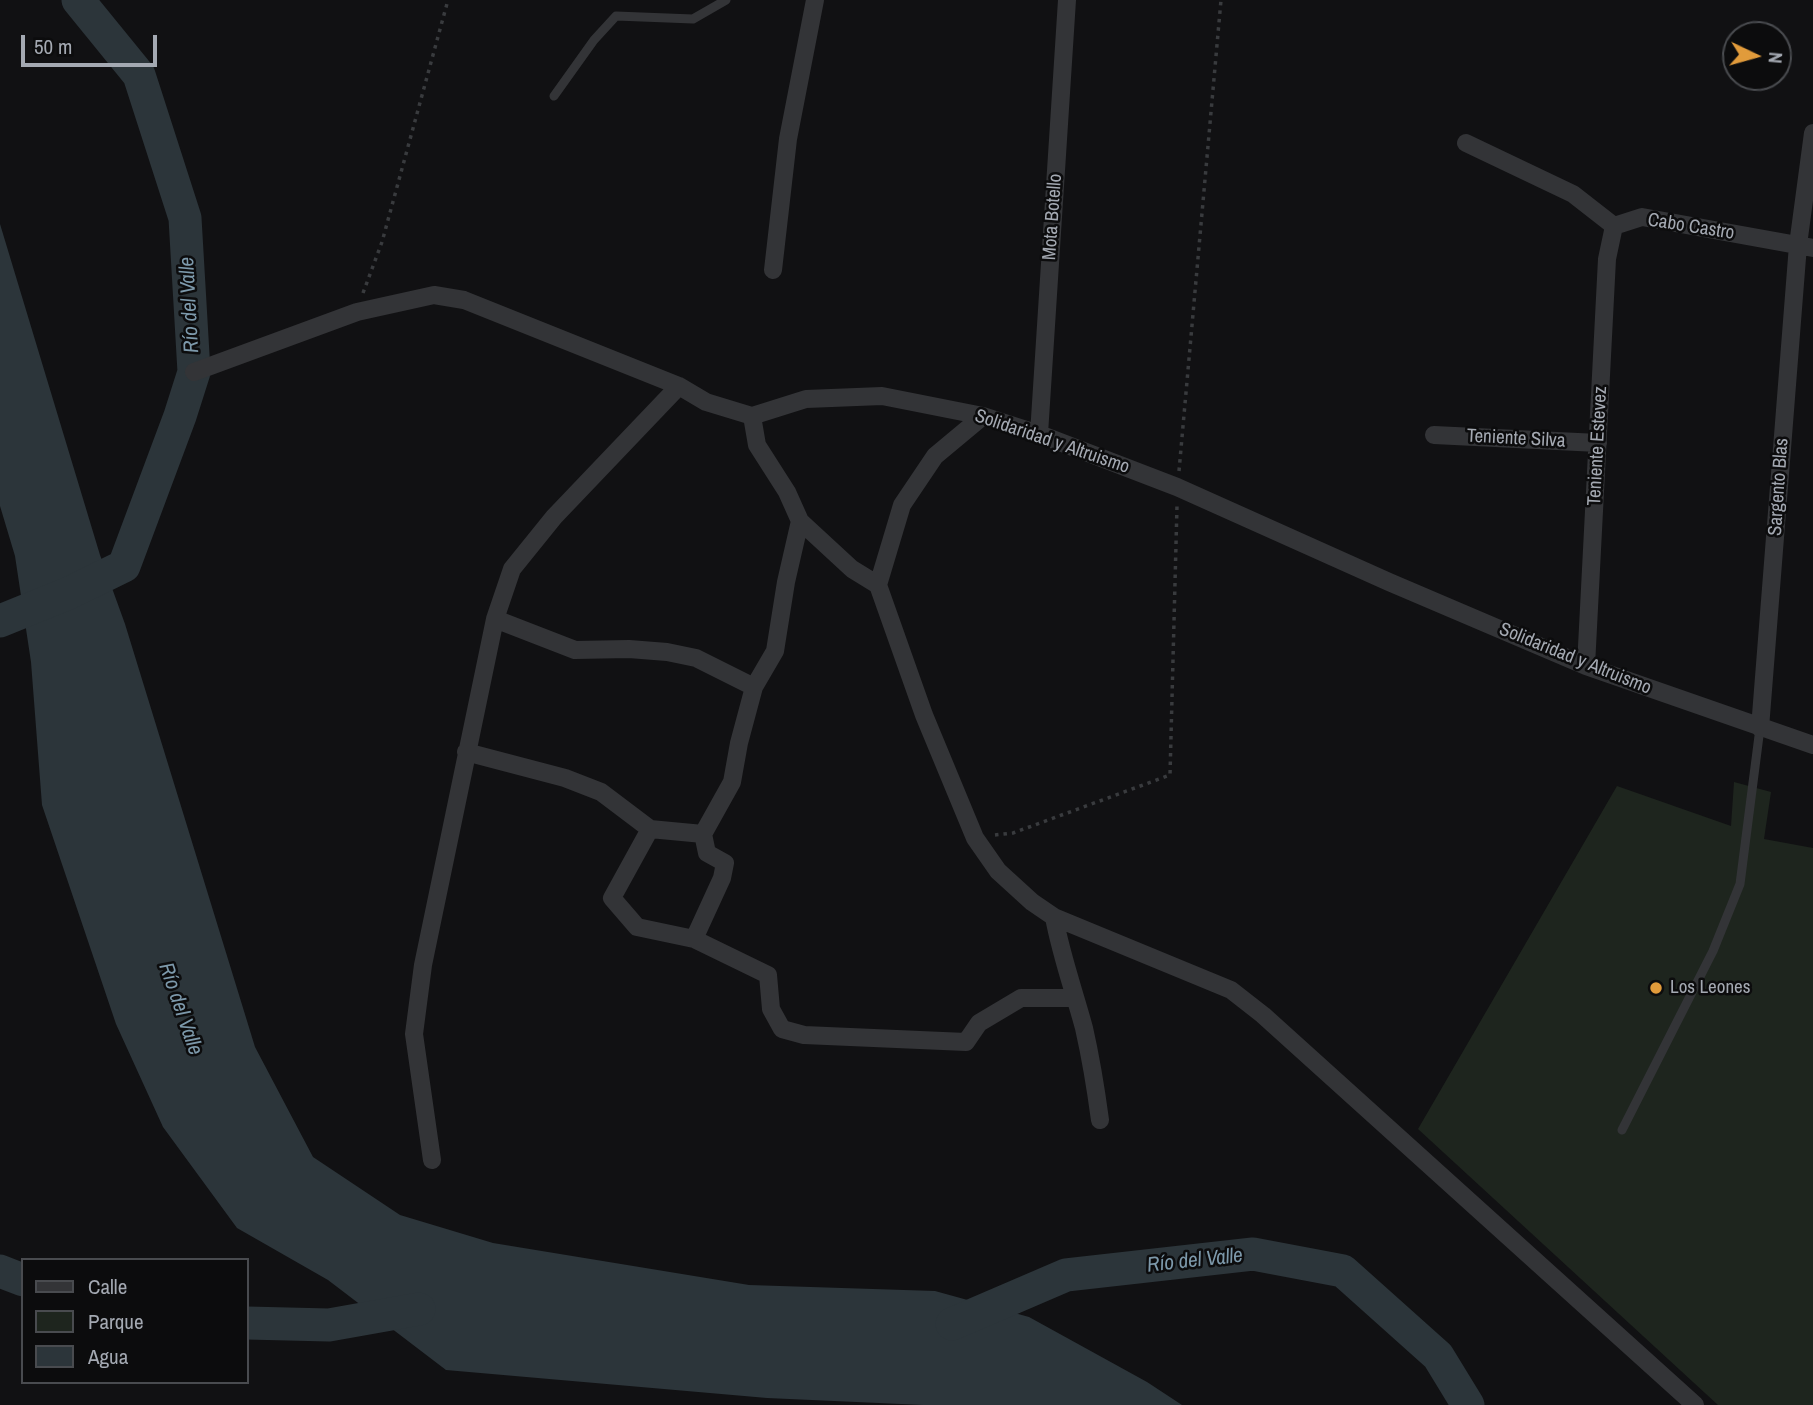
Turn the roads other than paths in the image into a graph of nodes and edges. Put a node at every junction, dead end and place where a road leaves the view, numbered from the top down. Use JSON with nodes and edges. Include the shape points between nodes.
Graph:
{"nodes":[{"id":1,"x":726,"y":0,"type":"edge"},
{"id":2,"x":815,"y":0,"type":"edge"},
{"id":3,"x":1067,"y":0,"type":"edge"},
{"id":4,"x":554,"y":96,"type":"dead end"},
{"id":5,"x":1813,"y":133,"type":"edge"},
{"id":6,"x":1466,"y":143,"type":"dead end"},
{"id":7,"x":1614,"y":226,"type":"junction"},
{"id":8,"x":1805,"y":247,"type":"edge"},
{"id":9,"x":774,"y":270,"type":"dead end"},
{"id":10,"x":194,"y":372,"type":"dead end"},
{"id":11,"x":679,"y":386,"type":"junction"},
{"id":12,"x":752,"y":416,"type":"junction"},
{"id":13,"x":983,"y":416,"type":"junction"},
{"id":14,"x":1039,"y":434,"type":"junction"},
{"id":15,"x":1434,"y":435,"type":"dead end"},
{"id":16,"x":1598,"y":443,"type":"junction"},
{"id":17,"x":800,"y":521,"type":"junction"},
{"id":18,"x":878,"y":585,"type":"junction"},
{"id":19,"x":495,"y":619,"type":"junction"},
{"id":20,"x":1586,"y":667,"type":"junction"},
{"id":21,"x":754,"y":687,"type":"junction"},
{"id":22,"x":1760,"y":728,"type":"junction"},
{"id":23,"x":1813,"y":746,"type":"edge"},
{"id":24,"x":466,"y":752,"type":"junction"},
{"id":25,"x":650,"y":829,"type":"junction"},
{"id":26,"x":703,"y":834,"type":"junction"},
{"id":27,"x":1054,"y":917,"type":"junction"},
{"id":28,"x":694,"y":939,"type":"junction"},
{"id":29,"x":1074,"y":998,"type":"junction"},
{"id":30,"x":1100,"y":1120,"type":"dead end"},
{"id":31,"x":1622,"y":1130,"type":"dead end"},
{"id":32,"x":432,"y":1160,"type":"dead end"},
{"id":33,"x":1695,"y":1405,"type":"edge"}],
"edges":[{"from":1,"to":4,"type":"lane","via":[[693,19],[616,16]]},
{"from":2,"to":9,"type":"street","via":[[788,139]]},
{"from":3,"to":14,"type":"street","name":"Mota Botello"},
{"from":5,"to":8,"type":"street","name":"Sargento Blas"},
{"from":6,"to":7,"type":"street","via":[[1573,194]]},
{"from":7,"to":8,"type":"street","name":"Cabo Castro","via":[[1642,217]]},
{"from":7,"to":16,"type":"street","name":"Teniente Estevez","via":[[1607,259]]},
{"from":8,"to":22,"type":"street","name":"Sargento Blas"},
{"from":10,"to":11,"type":"street","via":[[357,312],[434,295],[464,300]]},
{"from":11,"to":12,"type":"street","via":[[706,402]]},
{"from":11,"to":19,"type":"street","via":[[554,517],[512,569]]},
{"from":12,"to":13,"type":"street","name":"Solidaridad y Altruismo","via":[[806,399],[881,396]]},
{"from":12,"to":17,"type":"street","via":[[757,445]]},
{"from":13,"to":14,"type":"street","name":"Solidaridad y Altruismo"},
{"from":13,"to":18,"type":"street","via":[[935,456],[902,505]]},
{"from":14,"to":20,"type":"street","name":"Solidaridad y Altruismo","via":[[1177,487]]},
{"from":15,"to":16,"type":"street","name":"Teniente Silva"},
{"from":16,"to":20,"type":"street","name":"Teniente Estevez"},
{"from":17,"to":18,"type":"street","via":[[852,569]]},
{"from":17,"to":21,"type":"street","via":[[775,651]]},
{"from":18,"to":27,"type":"street","via":[[975,838],[998,871]]},
{"from":19,"to":21,"type":"street","via":[[575,650],[629,649],[696,658]]},
{"from":19,"to":24,"type":"street"},
{"from":20,"to":22,"type":"street","name":"Solidaridad y Altruismo"},
{"from":21,"to":26,"type":"street","via":[[732,782]]},
{"from":22,"to":23,"type":"street","name":"Solidaridad y Altruismo"},
{"from":22,"to":31,"type":"lane","via":[[1740,884],[1713,951]]},
{"from":24,"to":25,"type":"street","via":[[601,792]]},
{"from":24,"to":32,"type":"street","via":[[423,965],[414,1034]]},
{"from":25,"to":26,"type":"street"},
{"from":25,"to":28,"type":"street","via":[[612,898],[637,927]]},
{"from":26,"to":28,"type":"street","via":[[707,853],[725,863]]},
{"from":27,"to":29,"type":"street"},
{"from":27,"to":33,"type":"street","via":[[1242,998]]},
{"from":28,"to":29,"type":"street","via":[[768,975],[771,1009],[782,1029],[804,1035],[965,1042],[979,1023],[1021,998]]},
{"from":29,"to":30,"type":"street"}]}
